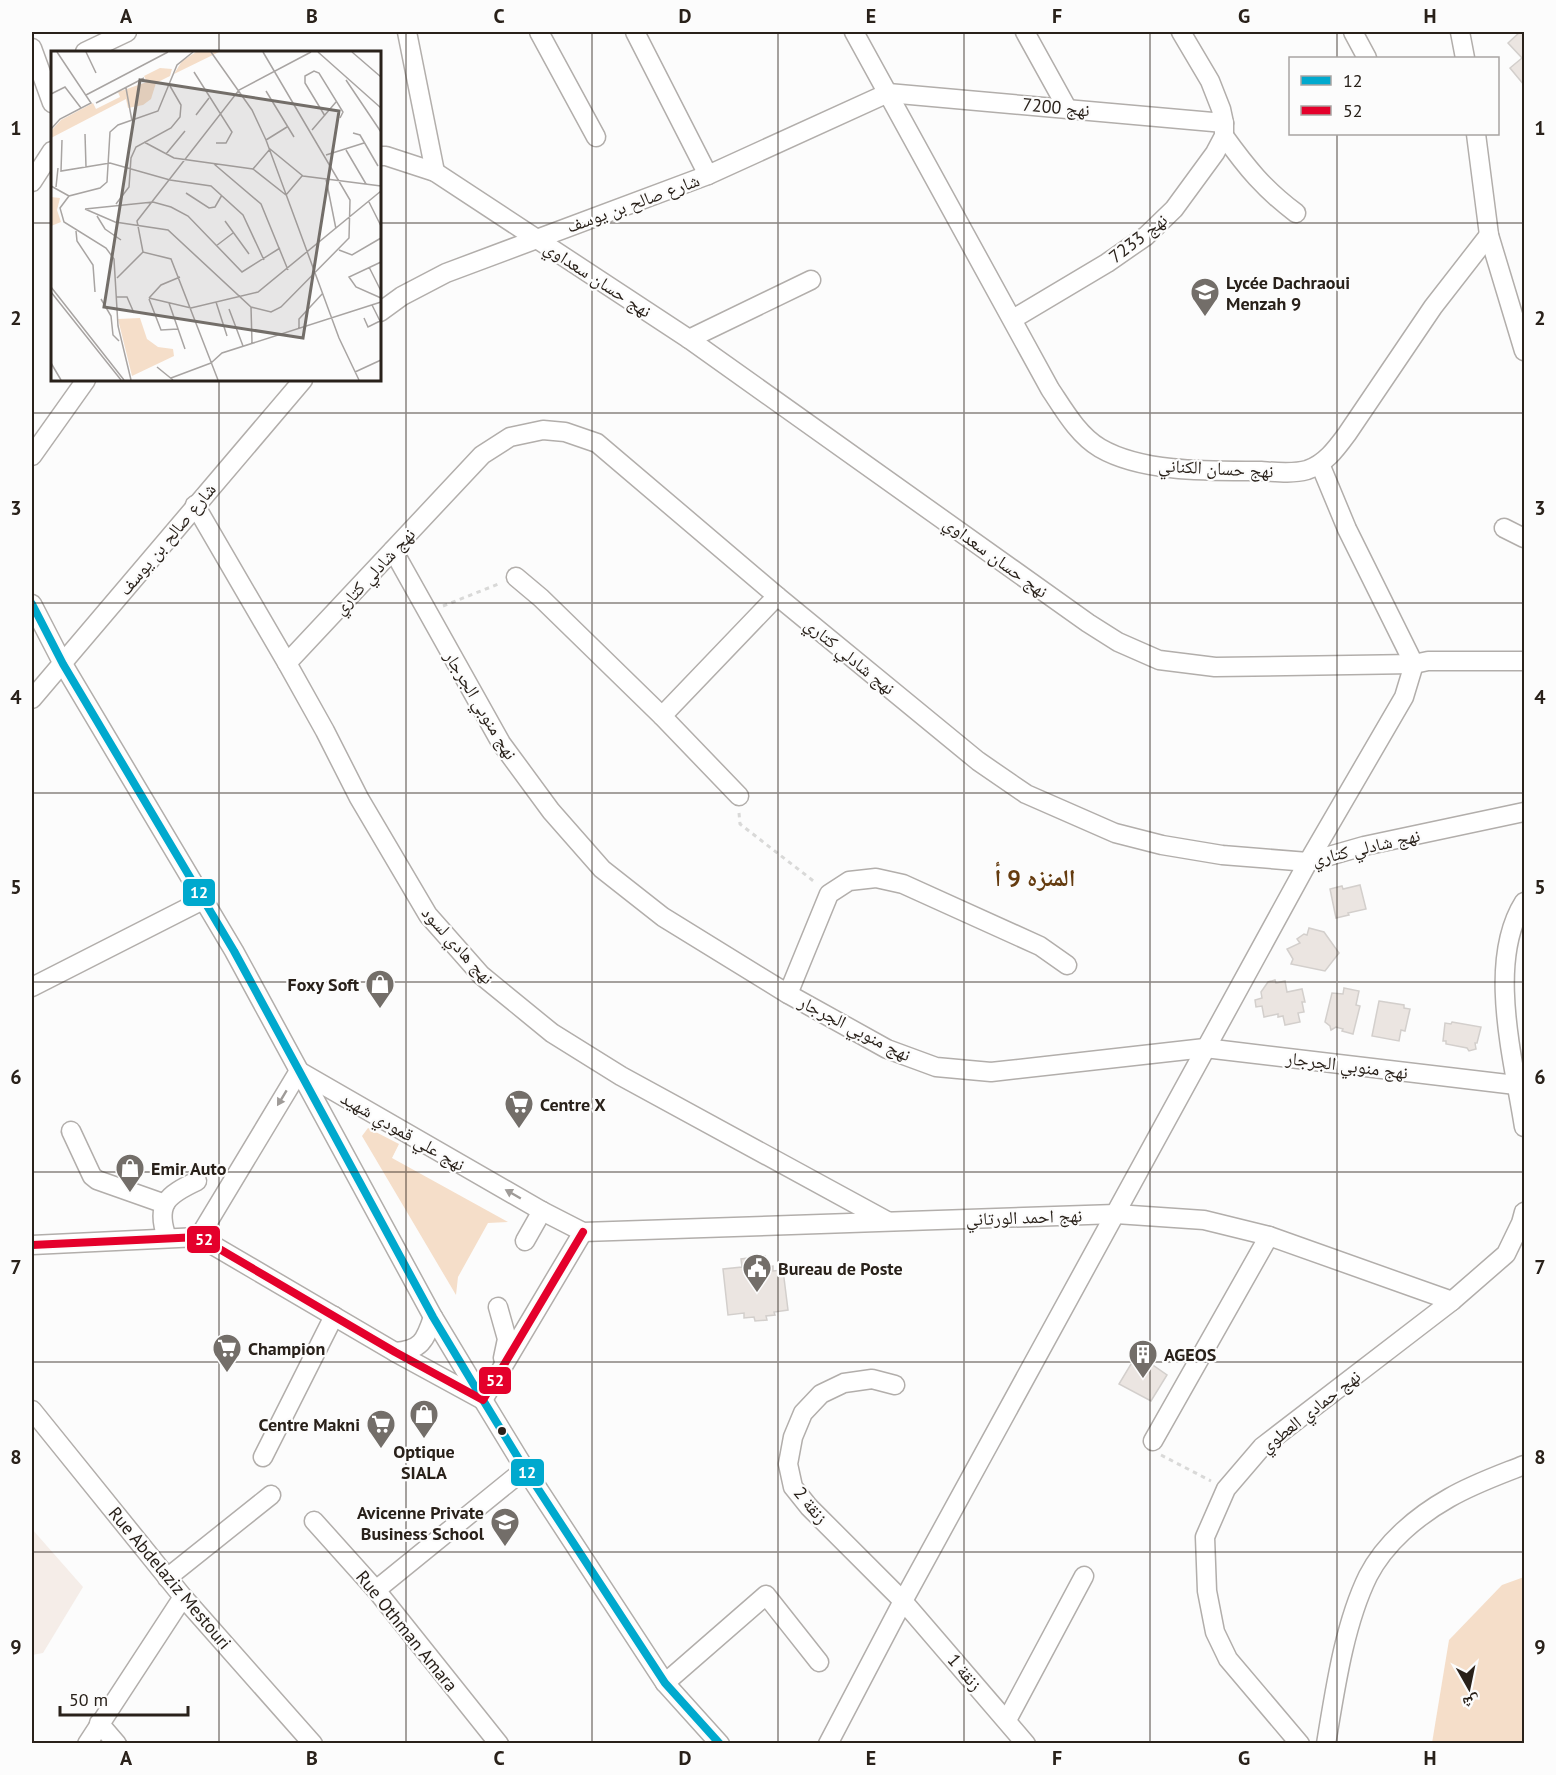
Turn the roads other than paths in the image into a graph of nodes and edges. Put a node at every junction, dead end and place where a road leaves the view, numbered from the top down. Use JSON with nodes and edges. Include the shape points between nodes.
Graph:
{"nodes":[{"id":1,"x":127,"y":32,"type":"edge"},
{"id":2,"x":407,"y":32,"type":"edge"},
{"id":3,"x":539,"y":32,"type":"edge"},
{"id":4,"x":635,"y":32,"type":"edge"},
{"id":5,"x":854,"y":32,"type":"edge"},
{"id":6,"x":1025,"y":32,"type":"edge"},
{"id":7,"x":1181,"y":32,"type":"edge"},
{"id":8,"x":1353,"y":32,"type":"edge"},
{"id":9,"x":1460,"y":32,"type":"edge"},
{"id":10,"x":32,"y":48,"type":"edge"},
{"id":11,"x":88,"y":51,"type":"edge"},
{"id":12,"x":1366,"y":57,"type":"edge"},
{"id":13,"x":1465,"y":57,"type":"edge"},
{"id":14,"x":42,"y":75,"type":"edge"},
{"id":15,"x":888,"y":93,"type":"junction"},
{"id":16,"x":51,"y":100,"type":"edge"},
{"id":17,"x":1066,"y":108,"type":"junction"},
{"id":18,"x":1224,"y":129,"type":"junction"},
{"id":19,"x":1476,"y":135,"type":"edge"},
{"id":20,"x":597,"y":137,"type":"dead end"},
{"id":21,"x":51,"y":153,"type":"edge"},
{"id":22,"x":381,"y":156,"type":"edge"},
{"id":23,"x":435,"y":172,"type":"junction"},
{"id":24,"x":708,"y":175,"type":"junction"},
{"id":25,"x":32,"y":182,"type":"edge"},
{"id":26,"x":1296,"y":213,"type":"dead end"},
{"id":27,"x":1489,"y":235,"type":"junction"},
{"id":28,"x":536,"y":239,"type":"junction"},
{"id":29,"x":811,"y":280,"type":"dead end"},
{"id":30,"x":381,"y":311,"type":"edge"},
{"id":31,"x":1013,"y":319,"type":"junction"},
{"id":32,"x":689,"y":339,"type":"junction"},
{"id":33,"x":1524,"y":351,"type":"edge"},
{"id":34,"x":85,"y":381,"type":"edge"},
{"id":35,"x":302,"y":381,"type":"edge"},
{"id":36,"x":32,"y":456,"type":"edge"},
{"id":37,"x":1320,"y":464,"type":"junction"},
{"id":38,"x":195,"y":505,"type":"junction"},
{"id":39,"x":1504,"y":528,"type":"dead end"},
{"id":40,"x":1524,"y":538,"type":"edge"},
{"id":41,"x":393,"y":550,"type":"junction"},
{"id":42,"x":516,"y":577,"type":"road end"},
{"id":43,"x":777,"y":596,"type":"junction"},
{"id":44,"x":32,"y":604,"type":"edge"},
{"id":45,"x":1524,"y":661,"type":"edge"},
{"id":46,"x":287,"y":663,"type":"junction"},
{"id":47,"x":63,"y":664,"type":"junction"},
{"id":48,"x":1414,"y":664,"type":"junction"},
{"id":49,"x":32,"y":699,"type":"edge"},
{"id":50,"x":662,"y":716,"type":"junction"},
{"id":51,"x":739,"y":796,"type":"road end"},
{"id":52,"x":1524,"y":812,"type":"edge"},
{"id":53,"x":1308,"y":862,"type":"junction"},
{"id":54,"x":203,"y":900,"type":"junction"},
{"id":55,"x":1524,"y":902,"type":"edge"},
{"id":56,"x":1067,"y":965,"type":"dead end"},
{"id":57,"x":32,"y":987,"type":"edge"},
{"id":58,"x":788,"y":994,"type":"junction"},
{"id":59,"x":1205,"y":1048,"type":"junction"},
{"id":60,"x":299,"y":1071,"type":"junction"},
{"id":61,"x":1521,"y":1086,"type":"edge"},
{"id":62,"x":1524,"y":1127,"type":"edge"},
{"id":63,"x":70,"y":1131,"type":"dead end"},
{"id":64,"x":197,"y":1181,"type":"dead end"},
{"id":65,"x":165,"y":1204,"type":"junction"},
{"id":66,"x":542,"y":1211,"type":"junction"},
{"id":67,"x":1524,"y":1212,"type":"edge"},
{"id":68,"x":1116,"y":1214,"type":"junction"},
{"id":69,"x":887,"y":1221,"type":"junction"},
{"id":70,"x":583,"y":1232,"type":"junction"},
{"id":71,"x":1269,"y":1236,"type":"junction"},
{"id":72,"x":199,"y":1237,"type":"junction"},
{"id":73,"x":167,"y":1238,"type":"junction"},
{"id":74,"x":525,"y":1241,"type":"dead end"},
{"id":75,"x":32,"y":1245,"type":"edge"},
{"id":76,"x":1452,"y":1301,"type":"junction"},
{"id":77,"x":498,"y":1307,"type":"dead end"},
{"id":78,"x":334,"y":1316,"type":"junction"},
{"id":79,"x":433,"y":1317,"type":"junction"},
{"id":80,"x":395,"y":1352,"type":"junction"},
{"id":81,"x":502,"y":1366,"type":"junction"},
{"id":82,"x":895,"y":1385,"type":"dead end"},
{"id":83,"x":483,"y":1400,"type":"junction"},
{"id":84,"x":32,"y":1410,"type":"edge"},
{"id":85,"x":39,"y":1431,"type":"edge"},
{"id":86,"x":1153,"y":1441,"type":"road end"},
{"id":87,"x":263,"y":1457,"type":"dead end"},
{"id":88,"x":1524,"y":1465,"type":"edge"},
{"id":89,"x":525,"y":1468,"type":"junction"},
{"id":90,"x":271,"y":1495,"type":"dead end"},
{"id":91,"x":314,"y":1521,"type":"dead end"},
{"id":92,"x":1084,"y":1576,"type":"dead end"},
{"id":93,"x":167,"y":1578,"type":"junction"},
{"id":94,"x":375,"y":1590,"type":"junction"},
{"id":95,"x":183,"y":1597,"type":"junction"},
{"id":96,"x":903,"y":1601,"type":"junction"},
{"id":97,"x":819,"y":1662,"type":"dead end"},
{"id":98,"x":665,"y":1683,"type":"junction"},
{"id":99,"x":1007,"y":1720,"type":"junction"},
{"id":100,"x":99,"y":1723,"type":"junction"},
{"id":101,"x":87,"y":1743,"type":"edge"},
{"id":102,"x":117,"y":1743,"type":"edge"},
{"id":103,"x":313,"y":1743,"type":"edge"},
{"id":104,"x":499,"y":1743,"type":"edge"},
{"id":105,"x":720,"y":1743,"type":"edge"},
{"id":106,"x":828,"y":1743,"type":"edge"},
{"id":107,"x":1026,"y":1743,"type":"edge"},
{"id":108,"x":1300,"y":1743,"type":"edge"},
{"id":109,"x":1326,"y":1743,"type":"edge"}],
"edges":[{"from":1,"to":11,"type":"street"},
{"from":2,"to":23,"type":"street"},
{"from":3,"to":20,"type":"street"},
{"from":4,"to":24,"type":"street"},
{"from":5,"to":15,"type":"street","name":"نهج حسان الكناني"},
{"from":6,"to":17,"type":"street"},
{"from":7,"to":18,"type":"street","via":[[1210,81]]},
{"from":8,"to":12,"type":"street"},
{"from":9,"to":13,"type":"street"},
{"from":10,"to":14,"type":"street"},
{"from":14,"to":16,"type":"street"},
{"from":15,"to":17,"type":"street","name":"نهج 7200"},
{"from":15,"to":24,"type":"street","name":"شارع صالح بن يوسف"},
{"from":15,"to":31,"type":"street","name":"نهج حسان الكناني"},
{"from":17,"to":18,"type":"street","name":"نهج 7200"},
{"from":18,"to":26,"type":"street","via":[[1252,174]]},
{"from":18,"to":31,"type":"street","name":"نهج 7233","via":[[1201,175],[1146,236]]},
{"from":19,"to":27,"type":"street"},
{"from":21,"to":25,"type":"street"},
{"from":22,"to":23,"type":"street","name":"نهج حسان سعداوي"},
{"from":23,"to":28,"type":"street","name":"نهج حسان سعداوي"},
{"from":24,"to":28,"type":"street","name":"شارع صالح بن يوسف"},
{"from":27,"to":33,"type":"street"},
{"from":27,"to":37,"type":"street","via":[[1433,307],[1334,452]]},
{"from":28,"to":30,"type":"street","name":"شارع صالح بن يوسف","via":[[446,273]]},
{"from":28,"to":32,"type":"street","name":"نهج حسان سعداوي"},
{"from":29,"to":32,"type":"street"},
{"from":31,"to":37,"type":"street","name":"نهج حسان الكناني","via":[[1034,362],[1070,418],[1092,442],[1119,457],[1180,469],[1220,471],[1305,470]]},
{"from":32,"to":48,"type":"street","name":"نهج حسان سعداوي","via":[[1118,642],[1160,660],[1215,667]]},
{"from":34,"to":36,"type":"street"},
{"from":35,"to":38,"type":"street","name":"شارع صالح بن يوسف"},
{"from":37,"to":48,"type":"street","via":[[1347,529]]},
{"from":38,"to":46,"type":"street","name":"نهج هادي لسود"},
{"from":38,"to":47,"type":"street","name":"شارع صالح بن يوسف"},
{"from":39,"to":40,"type":"street"},
{"from":41,"to":43,"type":"street","name":"نهج شادلي كتاري","via":[[482,455],[510,437],[543,430],[565,432],[597,443]]},
{"from":41,"to":46,"type":"street","name":"نهج شادلي كتاري"},
{"from":41,"to":58,"type":"street","name":"نهج منوبي الجرجار","via":[[501,743],[550,812],[602,869],[663,917]]},
{"from":42,"to":50,"type":"street"},
{"from":43,"to":50,"type":"street"},
{"from":43,"to":53,"type":"street","name":"نهج شادلي كتاري","via":[[978,761],[1026,794],[1115,833],[1162,845]]},
{"from":44,"to":47,"type":"street"},
{"from":45,"to":48,"type":"street","name":"نهج حسان سعداوي"},
{"from":46,"to":69,"type":"street","name":"نهج هادي لسود","via":[[359,798],[428,915],[481,975],[552,1033],[621,1076]]},
{"from":47,"to":49,"type":"street","name":"شارع صالح بن يوسف"},
{"from":47,"to":54,"type":"street"},
{"from":48,"to":53,"type":"street","via":[[1404,697]]},
{"from":50,"to":51,"type":"street"},
{"from":52,"to":53,"type":"street","name":"نهج شادلي كتاري"},
{"from":53,"to":59,"type":"street"},
{"from":54,"to":57,"type":"street"},
{"from":54,"to":60,"type":"street"},
{"from":55,"to":61,"type":"street","via":[[1516,915],[1508,946],[1505,977],[1506,1012]]},
{"from":56,"to":58,"type":"street","via":[[1040,946],[903,884],[876,878],[849,881],[829,894]]},
{"from":58,"to":59,"type":"street","name":"نهج منوبي الجرجار","via":[[887,1049],[936,1067],[992,1072]]},
{"from":59,"to":61,"type":"street","name":"نهج منوبي الجرجار"},
{"from":59,"to":68,"type":"street"},
{"from":66,"to":60,"type":"street","name":"نهج علي قمودي شهيد","one_way":true},
{"from":60,"to":72,"type":"street","one_way":true},
{"from":60,"to":79,"type":"street"},
{"from":61,"to":62,"type":"street"},
{"from":63,"to":65,"type":"street","via":[[88,1170],[97,1180]]},
{"from":64,"to":65,"type":"street"},
{"from":65,"to":73,"type":"street","via":[[161,1222]]},
{"from":66,"to":70,"type":"street","name":"نهج علي قمودي شهيد"},
{"from":66,"to":74,"type":"street"},
{"from":67,"to":76,"type":"street","name":"نهج حمادي العطوي","via":[[1506,1254]]},
{"from":68,"to":69,"type":"street","name":"نهج احمد الورتاني"},
{"from":68,"to":71,"type":"street","name":"نهج احمد الورتاني","via":[[1204,1220]]},
{"from":68,"to":96,"type":"street"},
{"from":69,"to":70,"type":"street","name":"نهج احمد الورتاني"},
{"from":70,"to":81,"type":"street"},
{"from":71,"to":76,"type":"street","name":"نهج احمد الورتاني"},
{"from":71,"to":86,"type":"street"},
{"from":72,"to":73,"type":"street"},
{"from":72,"to":78,"type":"street"},
{"from":73,"to":75,"type":"street"},
{"from":76,"to":108,"type":"street","name":"نهج حمادي العطوي","via":[[1262,1447],[1226,1489],[1205,1537],[1215,1632],[1228,1659]]},
{"from":77,"to":81,"type":"street","via":[[507,1339]]},
{"from":78,"to":80,"type":"street"},
{"from":78,"to":87,"type":"street"},
{"from":79,"to":80,"type":"street","via":[[422,1343],[410,1351]]},
{"from":79,"to":83,"type":"street"},
{"from":80,"to":83,"type":"street"},
{"from":81,"to":83,"type":"street"},
{"from":82,"to":96,"type":"street","name":"زنقة 2","via":[[872,1379],[844,1383],[821,1394],[803,1413],[788,1464],[793,1487],[809,1507]]},
{"from":83,"to":89,"type":"street"},
{"from":84,"to":85,"type":"street","name":"Rue Abdelaziz Mestouri"},
{"from":85,"to":93,"type":"street","name":"Rue Abdelaziz Mestouri"},
{"from":88,"to":109,"type":"street","via":[[1476,1484],[1421,1516],[1379,1559],[1352,1618]]},
{"from":89,"to":94,"type":"street"},
{"from":89,"to":98,"type":"street"},
{"from":90,"to":93,"type":"street"},
{"from":91,"to":94,"type":"street","name":"Rue Othman Amara"},
{"from":92,"to":99,"type":"street"},
{"from":93,"to":95,"type":"street","name":"Rue Abdelaziz Mestouri"},
{"from":94,"to":104,"type":"street","name":"Rue Othman Amara"},
{"from":95,"to":100,"type":"street"},
{"from":95,"to":103,"type":"street","name":"Rue Abdelaziz Mestouri"},
{"from":96,"to":99,"type":"street","name":"زنقة 1"},
{"from":96,"to":106,"type":"street"},
{"from":97,"to":98,"type":"street","via":[[766,1595]]},
{"from":98,"to":105,"type":"street"},
{"from":99,"to":107,"type":"street","name":"زنقة 1"},
{"from":100,"to":101,"type":"street"},
{"from":100,"to":102,"type":"street"}]}
